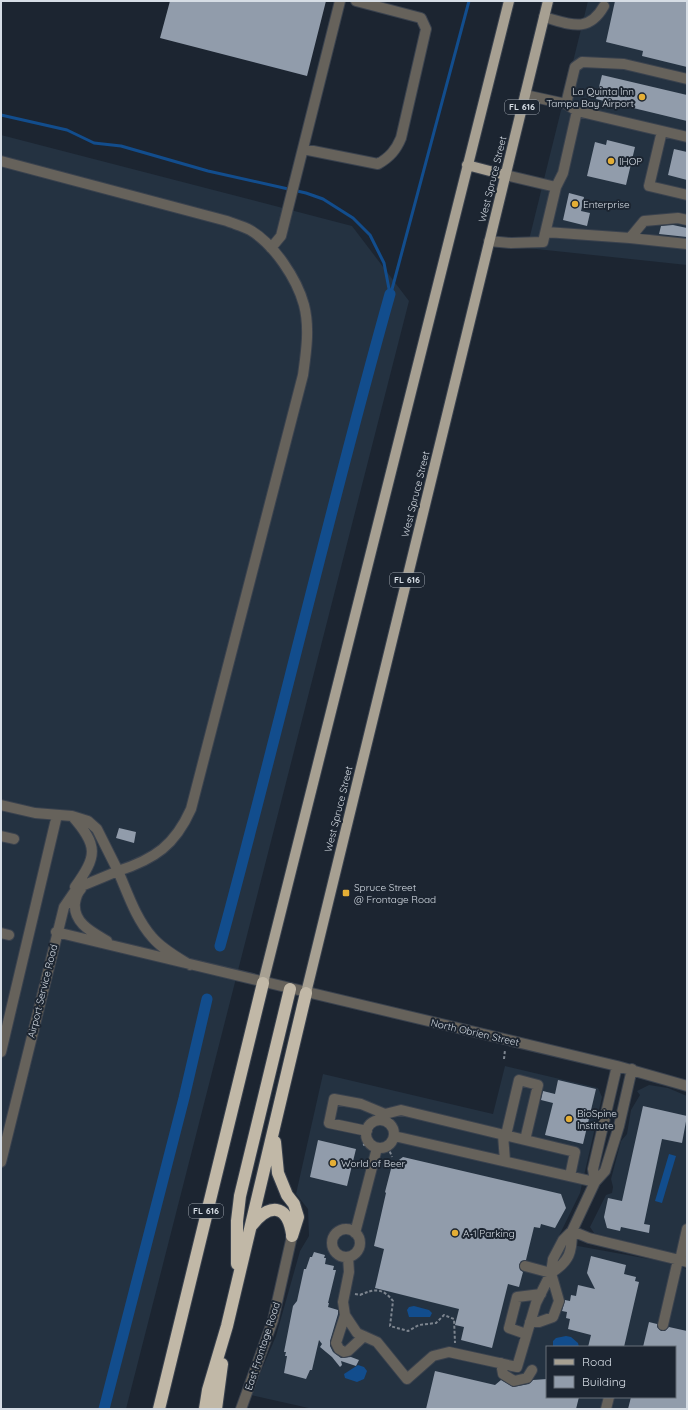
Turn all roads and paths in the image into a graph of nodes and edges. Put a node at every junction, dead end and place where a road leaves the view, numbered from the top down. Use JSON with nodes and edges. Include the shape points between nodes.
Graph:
{"nodes":[{"id":1,"x":340,"y":1,"type":"edge"},
{"id":2,"x":356,"y":1,"type":"edge"},
{"id":3,"x":509,"y":1,"type":"edge"},
{"id":4,"x":548,"y":1,"type":"edge"},
{"id":5,"x":604,"y":6,"type":"dead end"},
{"id":6,"x":544,"y":17,"type":"junction"},
{"id":7,"x":687,"y":79,"type":"edge"},
{"id":8,"x":525,"y":95,"type":"junction"},
{"id":9,"x":566,"y":104,"type":"junction"},
{"id":10,"x":577,"y":111,"type":"junction"},
{"id":11,"x":662,"y":131,"type":"junction"},
{"id":12,"x":687,"y":137,"type":"edge"},
{"id":13,"x":303,"y":149,"type":"junction"},
{"id":14,"x":1,"y":161,"type":"edge"},
{"id":15,"x":467,"y":165,"type":"junction"},
{"id":16,"x":505,"y":175,"type":"junction"},
{"id":17,"x":556,"y":187,"type":"junction"},
{"id":18,"x":687,"y":195,"type":"edge"},
{"id":19,"x":687,"y":220,"type":"edge"},
{"id":20,"x":546,"y":232,"type":"junction"},
{"id":21,"x":630,"y":238,"type":"junction"},
{"id":22,"x":489,"y":242,"type":"junction"},
{"id":23,"x":687,"y":244,"type":"edge"},
{"id":24,"x":271,"y":248,"type":"junction"},
{"id":25,"x":1,"y":805,"type":"edge"},
{"id":26,"x":57,"y":815,"type":"junction"},
{"id":27,"x":72,"y":816,"type":"junction"},
{"id":28,"x":1,"y":836,"type":"edge"},
{"id":29,"x":14,"y":839,"type":"dead end"},
{"id":30,"x":118,"y":871,"type":"junction"},
{"id":31,"x":88,"y":882,"type":"junction"},
{"id":32,"x":67,"y":900,"type":"junction"},
{"id":33,"x":56,"y":932,"type":"junction"},
{"id":34,"x":116,"y":946,"type":"junction"},
{"id":35,"x":190,"y":965,"type":"junction"},
{"id":36,"x":262,"y":982,"type":"junction"},
{"id":37,"x":290,"y":989,"type":"junction"},
{"id":38,"x":306,"y":993,"type":"junction"},
{"id":39,"x":1,"y":1049,"type":"edge"},
{"id":40,"x":505,"y":1050,"type":"dead end"},
{"id":41,"x":504,"y":1059,"type":"dead end"},
{"id":42,"x":617,"y":1066,"type":"junction"},
{"id":43,"x":632,"y":1070,"type":"junction"},
{"id":44,"x":687,"y":1086,"type":"edge"},
{"id":45,"x":384,"y":1117,"type":"junction"},
{"id":46,"x":367,"y":1131,"type":"junction"},
{"id":47,"x":274,"y":1133,"type":"junction"},
{"id":48,"x":504,"y":1135,"type":"junction"},
{"id":49,"x":394,"y":1136,"type":"junction"},
{"id":50,"x":525,"y":1140,"type":"junction"},
{"id":51,"x":370,"y":1145,"type":"junction"},
{"id":52,"x":387,"y":1146,"type":"junction"},
{"id":53,"x":392,"y":1157,"type":"dead end"},
{"id":54,"x":505,"y":1161,"type":"junction"},
{"id":55,"x":1,"y":1162,"type":"edge"},
{"id":56,"x":570,"y":1176,"type":"junction"},
{"id":57,"x":595,"y":1182,"type":"junction"},
{"id":58,"x":251,"y":1226,"type":"junction"},
{"id":59,"x":687,"y":1229,"type":"edge"},
{"id":60,"x":572,"y":1231,"type":"junction"},
{"id":61,"x":355,"y":1233,"type":"junction"},
{"id":62,"x":292,"y":1236,"type":"junction"},
{"id":63,"x":348,"y":1257,"type":"junction"},
{"id":64,"x":682,"y":1261,"type":"edge"},
{"id":65,"x":525,"y":1266,"type":"dead end"},
{"id":66,"x":551,"y":1273,"type":"junction"},
{"id":67,"x":235,"y":1293,"type":"junction"},
{"id":68,"x":351,"y":1293,"type":"dead end"},
{"id":69,"x":541,"y":1294,"type":"junction"},
{"id":70,"x":345,"y":1315,"type":"junction"},
{"id":71,"x":530,"y":1322,"type":"junction"},
{"id":72,"x":663,"y":1325,"type":"dead end"},
{"id":73,"x":227,"y":1326,"type":"junction"},
{"id":74,"x":526,"y":1334,"type":"junction"},
{"id":75,"x":364,"y":1336,"type":"junction"},
{"id":76,"x":454,"y":1346,"type":"dead end"},
{"id":77,"x":169,"y":1362,"type":"junction"},
{"id":78,"x":501,"y":1363,"type":"junction"},
{"id":79,"x":532,"y":1370,"type":"dead end"},
{"id":80,"x":609,"y":1398,"type":"edge"},
{"id":81,"x":154,"y":1409,"type":"edge"},
{"id":82,"x":159,"y":1409,"type":"edge"},
{"id":83,"x":205,"y":1409,"type":"edge"},
{"id":84,"x":216,"y":1409,"type":"edge"},
{"id":85,"x":241,"y":1409,"type":"edge"},
{"id":86,"x":606,"y":1409,"type":"edge"}],
"edges":[{"from":1,"to":13,"type":"street"},
{"from":2,"to":13,"type":"street","via":[[421,18],[426,29],[401,138],[396,150],[378,164]]},
{"from":3,"to":15,"type":"main road","number":"FL 616"},
{"from":4,"to":6,"type":"main road","name":"West Spruce Street","number":"FL 616"},
{"from":5,"to":6,"type":"street","via":[[592,22],[584,25]]},
{"from":6,"to":8,"type":"main road","name":"West Spruce Street","number":"FL 616"},
{"from":7,"to":9,"type":"street","via":[[624,64],[582,62],[575,67]]},
{"from":8,"to":9,"type":"street"},
{"from":8,"to":16,"type":"main road","name":"West Spruce Street","number":"FL 616"},
{"from":9,"to":10,"type":"street"},
{"from":10,"to":11,"type":"street"},
{"from":10,"to":17,"type":"street","via":[[563,173]]},
{"from":11,"to":12,"type":"street"},
{"from":11,"to":18,"type":"street","via":[[649,186]]},
{"from":13,"to":24,"type":"street","via":[[281,236]]},
{"from":14,"to":24,"type":"street","via":[[227,221],[250,230]]},
{"from":15,"to":16,"type":"main road"},
{"from":15,"to":36,"type":"main road","number":"FL 616"},
{"from":16,"to":17,"type":"street"},
{"from":16,"to":22,"type":"main road","name":"West Spruce Street","number":"FL 616"},
{"from":17,"to":20,"type":"street"},
{"from":19,"to":21,"type":"street","via":[[678,218],[644,221]]},
{"from":20,"to":21,"type":"street"},
{"from":20,"to":22,"type":"street","via":[[543,242]]},
{"from":21,"to":23,"type":"street"},
{"from":22,"to":38,"type":"main road","name":"West Spruce Street","number":"FL 616"},
{"from":24,"to":30,"type":"street","via":[[290,272],[304,306],[308,338],[303,375],[191,809],[176,838],[162,851]]},
{"from":25,"to":26,"type":"street"},
{"from":26,"to":27,"type":"street"},
{"from":26,"to":39,"type":"street"},
{"from":27,"to":30,"type":"street","via":[[88,821],[97,829]]},
{"from":27,"to":32,"type":"street","via":[[87,834],[92,846],[92,859]]},
{"from":28,"to":29,"type":"street"},
{"from":30,"to":31,"type":"street"},
{"from":30,"to":35,"type":"street","via":[[139,919],[152,938]]},
{"from":31,"to":32,"type":"street","via":[[77,888]]},
{"from":31,"to":34,"type":"street","via":[[78,892],[74,910],[77,918],[85,927]]},
{"from":32,"to":33,"type":"street"},
{"from":33,"to":34,"type":"street","name":"Airport Service Road"},
{"from":33,"to":55,"type":"street","name":"Airport Service Road"},
{"from":34,"to":35,"type":"street","name":"Airport Service Road"},
{"from":35,"to":36,"type":"street","name":"Airport Service Road"},
{"from":36,"to":37,"type":"street","name":"North Obrien Street"},
{"from":36,"to":77,"type":"highway","number":"FL 616"},
{"from":37,"to":38,"type":"street","name":"North Obrien Street"},
{"from":37,"to":67,"type":"highway","via":[[240,1196]]},
{"from":38,"to":42,"type":"street","name":"North Obrien Street"},
{"from":38,"to":47,"type":"highway","number":"FL 616"},
{"from":40,"to":41,"type":"path"},
{"from":42,"to":43,"type":"street","name":"North Obrien Street"},
{"from":42,"to":57,"type":"street","via":[[593,1169]]},
{"from":43,"to":44,"type":"street","name":"North Obrien Street"},
{"from":43,"to":57,"type":"street","via":[[605,1171]]},
{"from":45,"to":46,"type":"street","via":[[373,1122]]},
{"from":45,"to":46,"type":"street","via":[[361,1104],[334,1099],[329,1122]]},
{"from":45,"to":48,"type":"street","via":[[401,1110]]},
{"from":45,"to":49,"type":"street","via":[[393,1127]]},
{"from":46,"to":51,"type":"street"},
{"from":47,"to":58,"type":"highway","number":"FL 616"},
{"from":47,"to":62,"type":"highway","via":[[278,1172],[298,1217]]},
{"from":48,"to":50,"type":"street"},
{"from":48,"to":50,"type":"street","via":[[519,1080],[532,1083],[538,1085]]},
{"from":48,"to":54,"type":"street"},
{"from":49,"to":52,"type":"street"},
{"from":49,"to":54,"type":"street"},
{"from":50,"to":56,"type":"street","via":[[575,1152]]},
{"from":51,"to":52,"type":"street"},
{"from":51,"to":61,"type":"street"},
{"from":52,"to":53,"type":"path"},
{"from":54,"to":56,"type":"street"},
{"from":56,"to":57,"type":"street"},
{"from":57,"to":60,"type":"street"},
{"from":58,"to":62,"type":"highway","via":[[260,1215],[271,1210],[282,1211],[290,1220]]},
{"from":58,"to":67,"type":"highway","number":"FL 616"},
{"from":59,"to":64,"type":"street"},
{"from":60,"to":64,"type":"street","via":[[589,1238]]},
{"from":60,"to":66,"type":"street","via":[[572,1248],[563,1266]]},
{"from":61,"to":63,"type":"street","via":[[359,1245],[356,1253]]},
{"from":61,"to":63,"type":"street","via":[[342,1230],[333,1240],[333,1249],[336,1253]]},
{"from":62,"to":85,"type":"street","name":"East Frontage Road","via":[[272,1320]]},
{"from":63,"to":70,"type":"street","via":[[349,1272],[343,1302]]},
{"from":64,"to":72,"type":"street"},
{"from":65,"to":66,"type":"street"},
{"from":66,"to":69,"type":"street"},
{"from":66,"to":71,"type":"street","via":[[559,1301],[553,1317]]},
{"from":67,"to":73,"type":"highway","number":"FL 616"},
{"from":68,"to":76,"type":"path","via":[[360,1295],[377,1290],[390,1297],[393,1301],[389,1322],[393,1328],[408,1331],[419,1325],[436,1323],[444,1315],[454,1319]]},
{"from":69,"to":71,"type":"street"},
{"from":69,"to":74,"type":"street","via":[[517,1297],[509,1328]]},
{"from":70,"to":75,"type":"street","via":[[357,1333]]},
{"from":70,"to":75,"type":"street","via":[[336,1343],[339,1349],[348,1351]]},
{"from":71,"to":74,"type":"street"},
{"from":73,"to":83,"type":"highway","number":"FL 616"},
{"from":73,"to":84,"type":"highway"},
{"from":74,"to":78,"type":"street","via":[[517,1367]]},
{"from":75,"to":78,"type":"street","via":[[377,1342],[407,1379],[434,1356],[450,1352]]},
{"from":77,"to":81,"type":"highway"},
{"from":77,"to":82,"type":"highway","number":"FL 616"},
{"from":78,"to":79,"type":"street","via":[[504,1374],[514,1381],[527,1378]]},
{"from":80,"to":86,"type":"street"}]}
